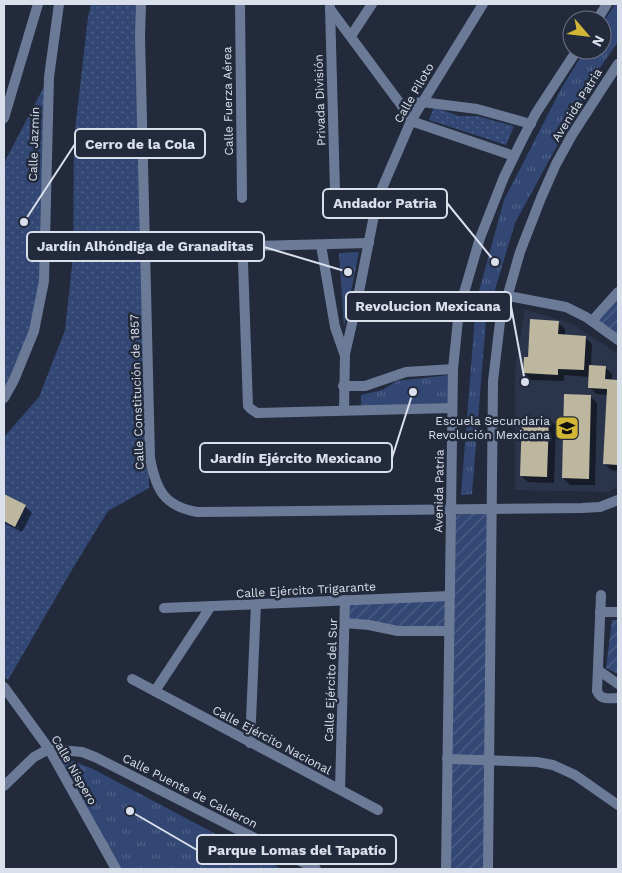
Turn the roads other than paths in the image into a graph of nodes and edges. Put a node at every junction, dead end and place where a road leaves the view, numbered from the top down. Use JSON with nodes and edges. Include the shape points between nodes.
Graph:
{"nodes":[{"id":1,"x":38,"y":4,"type":"edge"},
{"id":2,"x":59,"y":4,"type":"edge"},
{"id":3,"x":141,"y":4,"type":"edge"},
{"id":4,"x":240,"y":4,"type":"edge"},
{"id":5,"x":372,"y":4,"type":"edge"},
{"id":6,"x":483,"y":4,"type":"edge"},
{"id":7,"x":330,"y":6,"type":"edge"},
{"id":8,"x":351,"y":36,"type":"junction"},
{"id":9,"x":571,"y":60,"type":"edge"},
{"id":10,"x":618,"y":64,"type":"edge"},
{"id":11,"x":422,"y":102,"type":"junction"},
{"id":12,"x":402,"y":106,"type":"junction"},
{"id":13,"x":4,"y":118,"type":"edge"},
{"id":14,"x":411,"y":121,"type":"junction"},
{"id":15,"x":530,"y":124,"type":"junction"},
{"id":16,"x":514,"y":156,"type":"junction"},
{"id":17,"x":335,"y":190,"type":"dead end"},
{"id":18,"x":242,"y":198,"type":"dead end"},
{"id":19,"x":321,"y":244,"type":"junction"},
{"id":20,"x":369,"y":244,"type":"junction"},
{"id":21,"x":618,"y":292,"type":"edge"},
{"id":22,"x":508,"y":296,"type":"junction"},
{"id":23,"x":592,"y":322,"type":"junction"},
{"id":24,"x":618,"y":340,"type":"edge"},
{"id":25,"x":344,"y":354,"type":"junction"},
{"id":26,"x":453,"y":369,"type":"junction"},
{"id":27,"x":343,"y":386,"type":"junction"},
{"id":28,"x":4,"y":398,"type":"edge"},
{"id":29,"x":452,"y":408,"type":"junction"},
{"id":30,"x":344,"y":410,"type":"junction"},
{"id":31,"x":618,"y":500,"type":"edge"},
{"id":32,"x":451,"y":509,"type":"junction"},
{"id":33,"x":491,"y":509,"type":"junction"},
{"id":34,"x":601,"y":595,"type":"dead end"},
{"id":35,"x":450,"y":596,"type":"junction"},
{"id":36,"x":345,"y":600,"type":"junction"},
{"id":37,"x":256,"y":604,"type":"junction"},
{"id":38,"x":211,"y":606,"type":"junction"},
{"id":39,"x":164,"y":608,"type":"dead end"},
{"id":40,"x":600,"y":612,"type":"junction"},
{"id":41,"x":618,"y":612,"type":"edge"},
{"id":42,"x":345,"y":624,"type":"junction"},
{"id":43,"x":449,"y":631,"type":"junction"},
{"id":44,"x":598,"y":670,"type":"junction"},
{"id":45,"x":132,"y":679,"type":"dead end"},
{"id":46,"x":618,"y":684,"type":"edge"},
{"id":47,"x":4,"y":687,"type":"edge"},
{"id":48,"x":154,"y":691,"type":"junction"},
{"id":49,"x":618,"y":698,"type":"edge"},
{"id":50,"x":250,"y":743,"type":"junction"},
{"id":51,"x":49,"y":749,"type":"junction"},
{"id":52,"x":447,"y":759,"type":"junction"},
{"id":53,"x":489,"y":761,"type":"junction"},
{"id":54,"x":4,"y":786,"type":"edge"},
{"id":55,"x":340,"y":789,"type":"junction"},
{"id":56,"x":618,"y":805,"type":"edge"},
{"id":57,"x":378,"y":810,"type":"dead end"},
{"id":58,"x":116,"y":869,"type":"edge"},
{"id":59,"x":316,"y":869,"type":"edge"},
{"id":60,"x":446,"y":869,"type":"edge"},
{"id":61,"x":488,"y":869,"type":"edge"}],
"edges":[{"from":1,"to":13,"type":"street"},
{"from":2,"to":28,"type":"street","name":"Calle Jazmín","via":[[48,76],[44,281],[34,331]]},
{"from":3,"to":32,"type":"street","name":"Calle Constitución de 1857","via":[[150,458],[160,491],[168,502],[197,512]]},
{"from":4,"to":18,"type":"street","name":"Calle Fuerza Aérea"},
{"from":5,"to":8,"type":"street"},
{"from":6,"to":11,"type":"street","name":"Calle Piloto"},
{"from":7,"to":8,"type":"street"},
{"from":7,"to":17,"type":"street","name":"Privada División"},
{"from":8,"to":12,"type":"street"},
{"from":9,"to":15,"type":"street","name":"Avenida Patria"},
{"from":10,"to":22,"type":"street","name":"Avenida Patria","via":[[556,164],[520,252]]},
{"from":11,"to":12,"type":"street"},
{"from":11,"to":14,"type":"street","name":"Calle Piloto"},
{"from":11,"to":15,"type":"street","via":[[478,109]]},
{"from":12,"to":14,"type":"street"},
{"from":14,"to":16,"type":"street"},
{"from":14,"to":20,"type":"street","name":"Calle Piloto","via":[[377,200]]},
{"from":15,"to":16,"type":"street","name":"Avenida Patria"},
{"from":16,"to":26,"type":"street","name":"Avenida Patria","via":[[480,238],[459,310]]},
{"from":19,"to":20,"type":"street"},
{"from":19,"to":25,"type":"street","via":[[335,327]]},
{"from":19,"to":30,"type":"street","via":[[255,246],[246,250],[248,402],[257,412]]},
{"from":20,"to":25,"type":"street","name":"Calle Piloto"},
{"from":21,"to":23,"type":"street"},
{"from":22,"to":23,"type":"street","via":[[566,306]]},
{"from":22,"to":33,"type":"street","name":"Avenida Patria","via":[[500,322],[492,380]]},
{"from":23,"to":24,"type":"street"},
{"from":25,"to":27,"type":"street"},
{"from":26,"to":27,"type":"street","via":[[406,372],[365,386]]},
{"from":26,"to":29,"type":"street","name":"Avenida Patria"},
{"from":27,"to":30,"type":"street"},
{"from":29,"to":30,"type":"street"},
{"from":29,"to":32,"type":"street","name":"Avenida Patria"},
{"from":31,"to":33,"type":"street","name":"Calle Constitución de 1857","via":[[600,507]]},
{"from":32,"to":33,"type":"street","name":"Calle Constitución de 1857"},
{"from":32,"to":35,"type":"street","name":"Avenida Patria"},
{"from":33,"to":53,"type":"street","name":"Avenida Patria"},
{"from":34,"to":40,"type":"street"},
{"from":35,"to":36,"type":"street","name":"Calle Ejército Trigarante"},
{"from":35,"to":43,"type":"street","name":"Avenida Patria"},
{"from":36,"to":37,"type":"street","name":"Calle Ejército Trigarante"},
{"from":36,"to":42,"type":"street","name":"Calle Ejército del Sur"},
{"from":37,"to":38,"type":"street","name":"Calle Ejército Trigarante"},
{"from":37,"to":50,"type":"street"},
{"from":38,"to":39,"type":"street","name":"Calle Ejército Trigarante"},
{"from":38,"to":48,"type":"street"},
{"from":40,"to":41,"type":"street"},
{"from":40,"to":44,"type":"street"},
{"from":42,"to":43,"type":"street","via":[[398,631]]},
{"from":42,"to":55,"type":"street","name":"Calle Ejército del Sur"},
{"from":43,"to":52,"type":"street","name":"Avenida Patria"},
{"from":44,"to":46,"type":"street"},
{"from":44,"to":49,"type":"street","via":[[599,696]]},
{"from":45,"to":48,"type":"street","name":"Calle Ejército Nacional"},
{"from":47,"to":51,"type":"street","name":"Calle Níspero"},
{"from":48,"to":50,"type":"street","name":"Calle Ejército Nacional"},
{"from":50,"to":55,"type":"street","name":"Calle Ejército Nacional"},
{"from":51,"to":54,"type":"street","via":[[34,757]]},
{"from":51,"to":58,"type":"street","name":"Calle Níspero"},
{"from":51,"to":59,"type":"street","name":"Calle Puente de Calderon","via":[[82,752],[95,757]]},
{"from":52,"to":53,"type":"street"},
{"from":52,"to":60,"type":"street","name":"Avenida Patria"},
{"from":53,"to":56,"type":"street","via":[[537,762],[553,766],[575,775]]},
{"from":53,"to":61,"type":"street","name":"Avenida Patria"},
{"from":55,"to":57,"type":"street","name":"Calle Ejército Nacional"}]}
